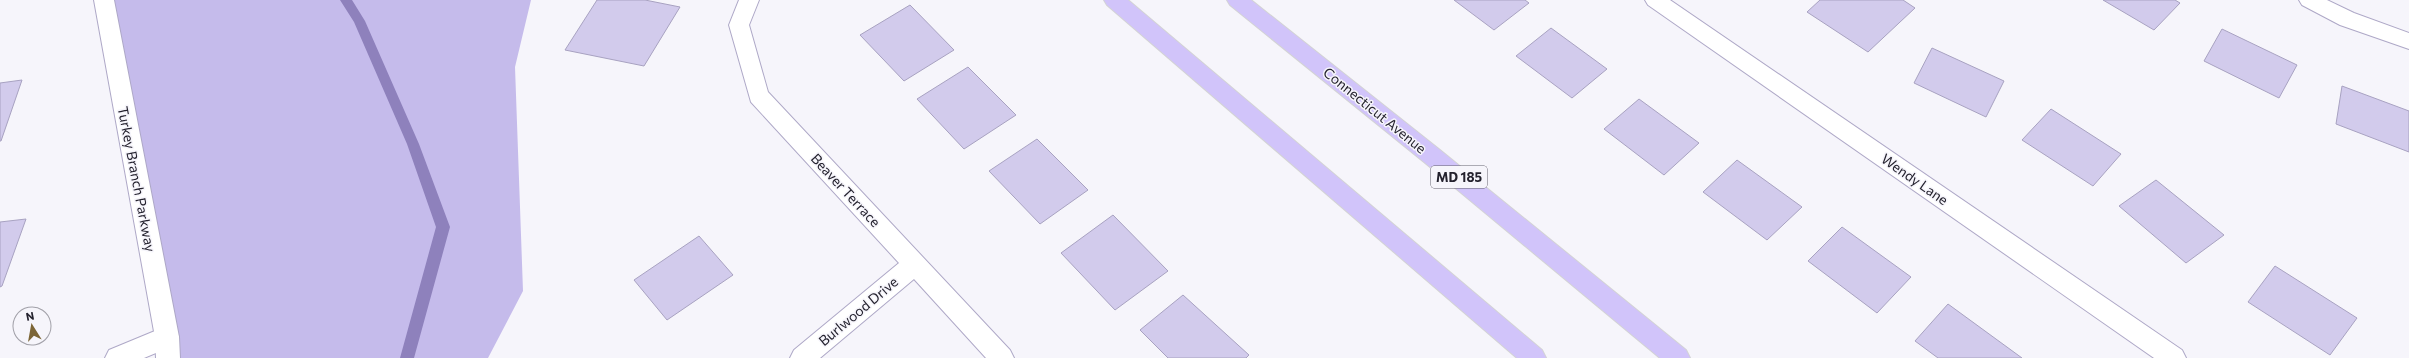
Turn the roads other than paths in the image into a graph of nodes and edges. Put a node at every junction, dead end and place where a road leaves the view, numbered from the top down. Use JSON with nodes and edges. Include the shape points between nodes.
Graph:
{"nodes":[{"id":1,"x":104,"y":0,"type":"edge"},
{"id":2,"x":749,"y":0,"type":"edge"},
{"id":3,"x":1114,"y":0,"type":"edge"},
{"id":4,"x":1237,"y":0,"type":"edge"},
{"id":5,"x":1655,"y":0,"type":"edge"},
{"id":6,"x":2309,"y":0,"type":"edge"},
{"id":7,"x":2409,"y":41,"type":"edge"},
{"id":8,"x":915,"y":264,"type":"junction"},
{"id":9,"x":168,"y":348,"type":"edge"},
{"id":10,"x":117,"y":358,"type":"edge"},
{"id":11,"x":802,"y":358,"type":"edge"},
{"id":12,"x":1002,"y":358,"type":"edge"},
{"id":13,"x":1534,"y":358,"type":"edge"},
{"id":14,"x":1678,"y":358,"type":"edge"},
{"id":15,"x":2174,"y":358,"type":"edge"}],
"edges":[{"from":1,"to":9,"type":"street","name":"Turkey Branch Parkway"},
{"from":2,"to":8,"type":"street","name":"Beaver Terrace","via":[[739,25],[758,96]]},
{"from":3,"to":13,"type":"main road"},
{"from":4,"to":14,"type":"main road","name":"Connecticut Avenue","number":"MD 185"},
{"from":5,"to":15,"type":"street","name":"Wendy Lane"},
{"from":6,"to":7,"type":"street","via":[[2347,19]]},
{"from":8,"to":11,"type":"street","name":"Burlwood Drive"},
{"from":8,"to":12,"type":"street","name":"Beaver Terrace"},
{"from":9,"to":10,"type":"street"}]}
